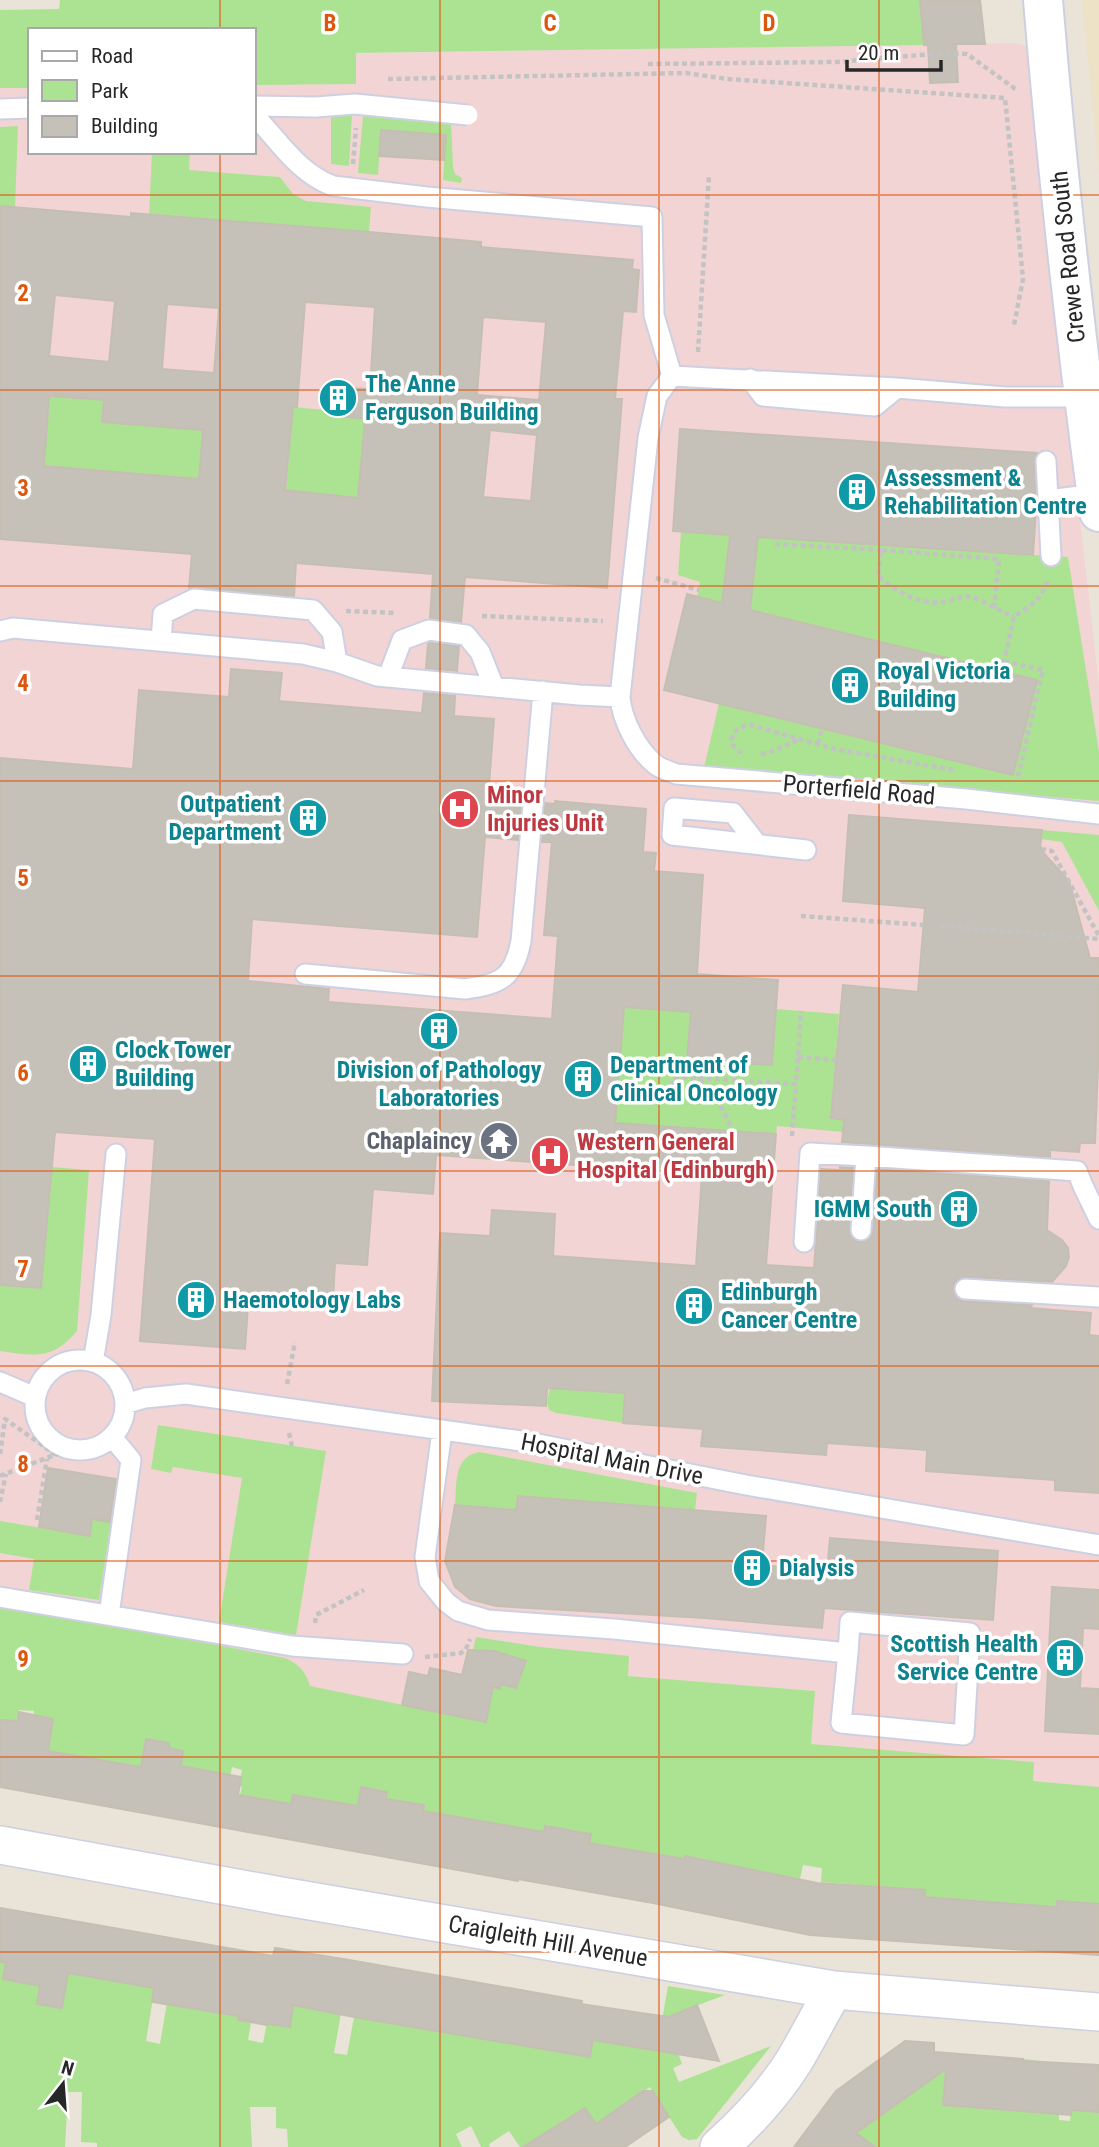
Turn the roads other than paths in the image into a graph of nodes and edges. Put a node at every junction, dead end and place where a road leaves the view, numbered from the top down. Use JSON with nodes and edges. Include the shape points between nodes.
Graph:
{"nodes":[{"id":1,"x":1043,"y":0,"type":"edge"},
{"id":2,"x":256,"y":106,"type":"edge"},
{"id":3,"x":28,"y":108,"type":"edge"},
{"id":4,"x":0,"y":109,"type":"edge"},
{"id":5,"x":468,"y":115,"type":"dead end"},
{"id":6,"x":256,"y":117,"type":"edge"},
{"id":7,"x":672,"y":376,"type":"junction"},
{"id":8,"x":1091,"y":397,"type":"edge"},
{"id":9,"x":1046,"y":461,"type":"dead end"},
{"id":10,"x":1048,"y":500,"type":"junction"},
{"id":11,"x":1098,"y":503,"type":"edge"},
{"id":12,"x":1051,"y":556,"type":"road end"},
{"id":13,"x":0,"y":631,"type":"edge"},
{"id":14,"x":161,"y":641,"type":"junction"},
{"id":15,"x":337,"y":662,"type":"junction"},
{"id":16,"x":388,"y":677,"type":"junction"},
{"id":17,"x":494,"y":687,"type":"junction"},
{"id":18,"x":543,"y":691,"type":"junction"},
{"id":19,"x":620,"y":697,"type":"junction"},
{"id":20,"x":1099,"y":814,"type":"edge"},
{"id":21,"x":757,"y":844,"type":"dead end"},
{"id":22,"x":806,"y":850,"type":"dead end"},
{"id":23,"x":305,"y":974,"type":"dead end"},
{"id":24,"x":116,"y":1154,"type":"dead end"},
{"id":25,"x":866,"y":1156,"type":"junction"},
{"id":26,"x":1099,"y":1219,"type":"edge"},
{"id":27,"x":861,"y":1230,"type":"dead end"},
{"id":28,"x":804,"y":1241,"type":"dead end"},
{"id":29,"x":965,"y":1289,"type":"dead end"},
{"id":30,"x":1099,"y":1297,"type":"edge"},
{"id":31,"x":93,"y":1363,"type":"junction"},
{"id":32,"x":0,"y":1382,"type":"edge"},
{"id":33,"x":35,"y":1397,"type":"junction"},
{"id":34,"x":125,"y":1404,"type":"junction"},
{"id":35,"x":442,"y":1431,"type":"junction"},
{"id":36,"x":112,"y":1437,"type":"junction"},
{"id":37,"x":1099,"y":1545,"type":"edge"},
{"id":38,"x":0,"y":1597,"type":"edge"},
{"id":39,"x":109,"y":1615,"type":"junction"},
{"id":40,"x":848,"y":1653,"type":"junction"},
{"id":41,"x":403,"y":1654,"type":"road end"},
{"id":42,"x":0,"y":1845,"type":"edge"},
{"id":43,"x":834,"y":1990,"type":"junction"},
{"id":44,"x":1099,"y":2012,"type":"edge"},
{"id":45,"x":719,"y":2147,"type":"edge"}],
"edges":[{"from":1,"to":8,"type":"street","name":"Crewe Road South"},
{"from":2,"to":5,"type":"lane","bridge":true,"via":[[355,104]]},
{"from":3,"to":4,"type":"lane"},
{"from":6,"to":7,"type":"lane","via":[[304,171],[333,186],[652,217],[654,315]]},
{"from":7,"to":8,"type":"lane","via":[[1005,397]]},
{"from":7,"to":19,"type":"lane","via":[[657,396],[648,438]]},
{"from":8,"to":11,"type":"street","name":"Crewe Road South"},
{"from":9,"to":10,"type":"lane"},
{"from":10,"to":11,"type":"lane"},
{"from":10,"to":12,"type":"lane"},
{"from":13,"to":14,"type":"lane","via":[[13,628]]},
{"from":14,"to":15,"type":"lane","via":[[303,654]]},
{"from":14,"to":15,"type":"lane","via":[[163,614],[194,599],[313,610],[332,632]]},
{"from":15,"to":16,"type":"lane"},
{"from":16,"to":17,"type":"lane"},
{"from":16,"to":17,"type":"lane","via":[[402,640],[429,630],[466,635],[480,652]]},
{"from":17,"to":18,"type":"lane"},
{"from":18,"to":19,"type":"lane"},
{"from":18,"to":23,"type":"lane","via":[[521,941],[513,969],[504,979],[465,989]]},
{"from":19,"to":20,"type":"lane","name":"Porterfield Road","via":[[643,751],[657,766],[676,774]]},
{"from":21,"to":22,"type":"lane"},
{"from":24,"to":31,"type":"lane","via":[[102,1315]]},
{"from":25,"to":26,"type":"lane","via":[[1077,1171]]},
{"from":25,"to":27,"type":"lane"},
{"from":25,"to":28,"type":"lane","via":[[810,1153]]},
{"from":29,"to":30,"type":"lane"},
{"from":31,"to":33,"type":"lane","via":[[78,1361],[50,1371]]},
{"from":31,"to":34,"type":"lane","via":[[116,1379]]},
{"from":32,"to":33,"type":"lane"},
{"from":33,"to":36,"type":"lane","via":[[42,1430],[63,1452],[92,1448]]},
{"from":34,"to":35,"type":"lane","name":"Hospital Main Drive","via":[[186,1394]]},
{"from":34,"to":36,"type":"lane"},
{"from":35,"to":37,"type":"lane","name":"Hospital Main Drive","via":[[528,1442],[746,1485]]},
{"from":35,"to":40,"type":"lane","via":[[425,1557],[429,1581],[458,1611],[475,1618]]},
{"from":36,"to":39,"type":"lane","via":[[131,1460]]},
{"from":38,"to":39,"type":"lane"},
{"from":39,"to":41,"type":"lane","via":[[311,1649]]},
{"from":40,"to":40,"type":"lane","via":[[841,1723],[964,1735],[970,1633],[850,1622]]},
{"from":42,"to":43,"type":"street","name":"Craigleith Hill Avenue"},
{"from":43,"to":44,"type":"street","name":"Craigleith Hill Avenue"},
{"from":43,"to":45,"type":"street","via":[[782,2079]]}]}
